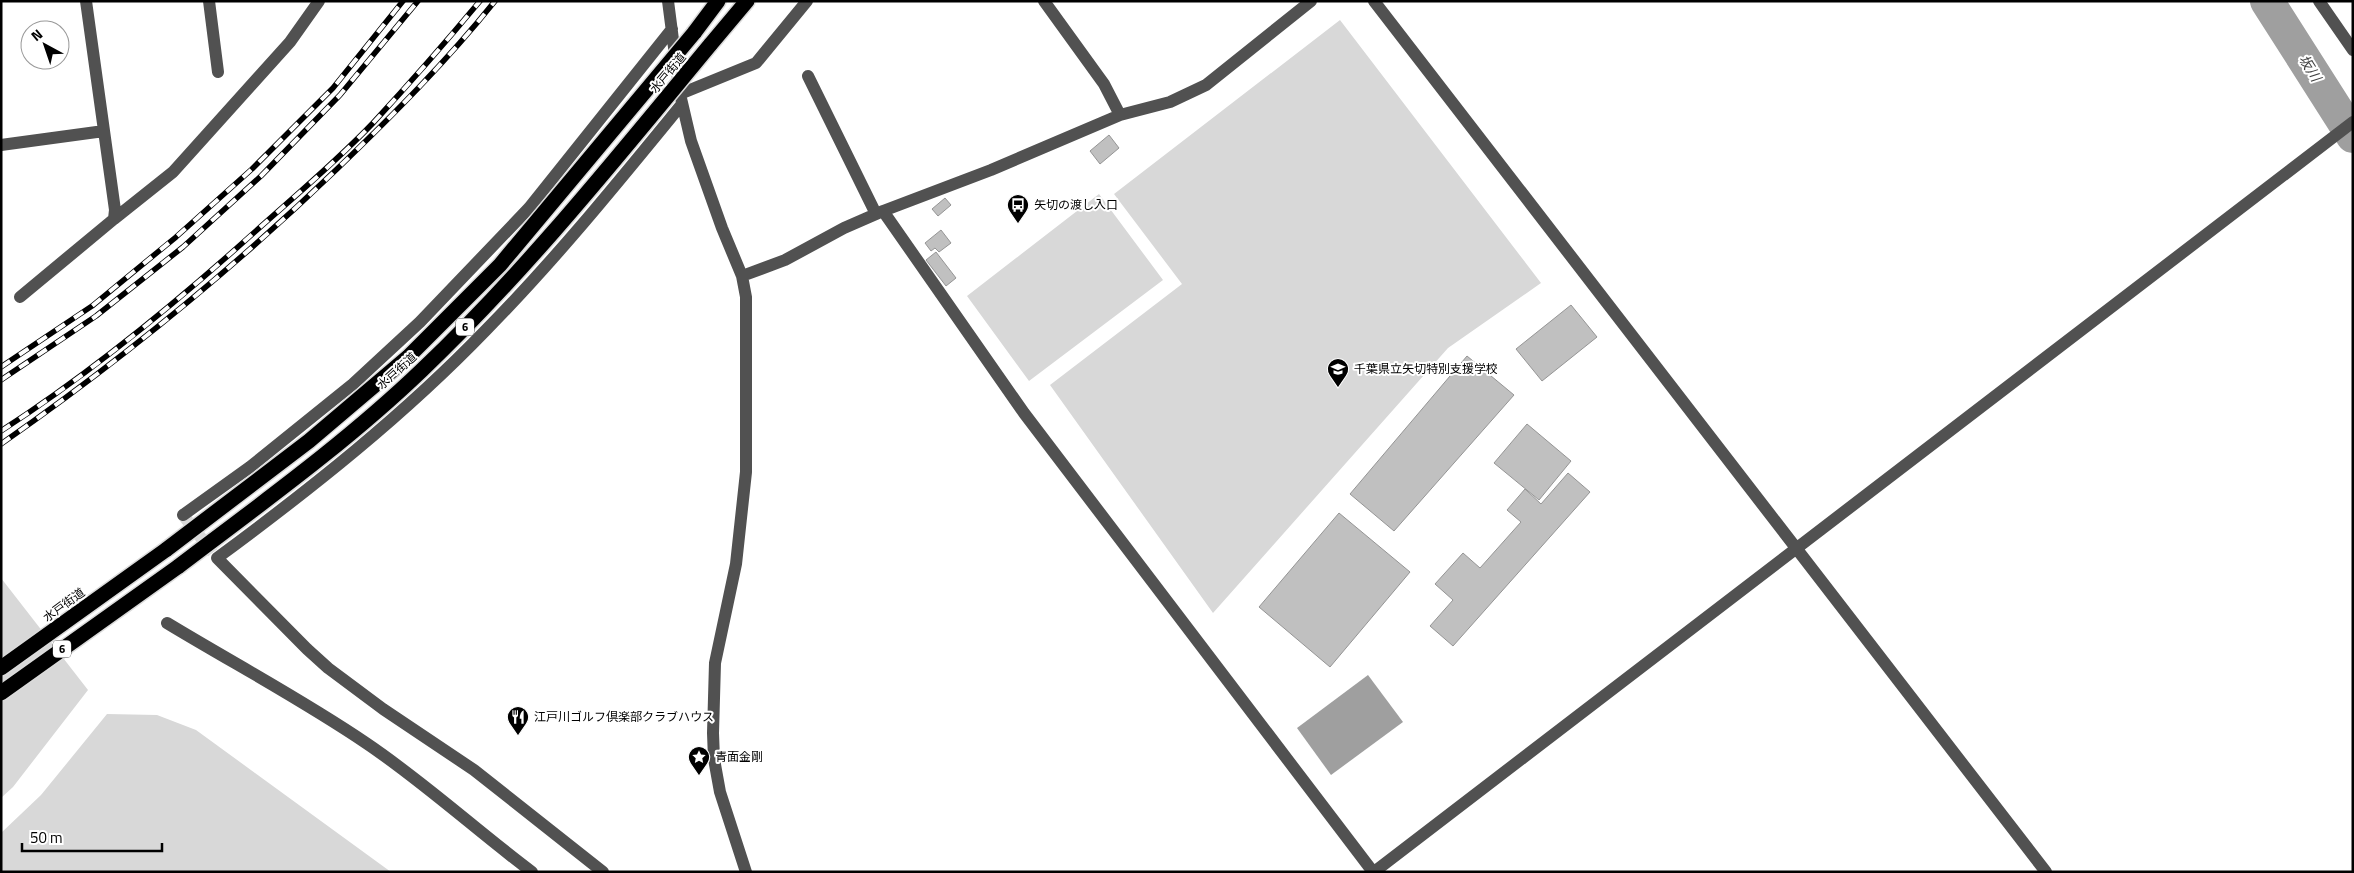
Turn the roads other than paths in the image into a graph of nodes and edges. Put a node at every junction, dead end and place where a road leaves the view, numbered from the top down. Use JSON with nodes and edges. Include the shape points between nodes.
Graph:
{"nodes":[{"id":1,"x":86,"y":1,"type":"edge"},
{"id":2,"x":210,"y":1,"type":"edge"},
{"id":3,"x":319,"y":1,"type":"edge"},
{"id":4,"x":668,"y":1,"type":"edge"},
{"id":5,"x":718,"y":1,"type":"edge"},
{"id":6,"x":748,"y":1,"type":"edge"},
{"id":7,"x":807,"y":1,"type":"edge"},
{"id":8,"x":1044,"y":1,"type":"edge"},
{"id":9,"x":1311,"y":1,"type":"edge"},
{"id":10,"x":1374,"y":1,"type":"edge"},
{"id":11,"x":2319,"y":1,"type":"edge"},
{"id":12,"x":672,"y":30,"type":"junction"},
{"id":13,"x":2353,"y":50,"type":"edge"},
{"id":14,"x":218,"y":72,"type":"dead end"},
{"id":15,"x":808,"y":76,"type":"dead end"},
{"id":16,"x":681,"y":99,"type":"junction"},
{"id":17,"x":1120,"y":115,"type":"junction"},
{"id":18,"x":2353,"y":122,"type":"edge"},
{"id":19,"x":104,"y":131,"type":"junction"},
{"id":20,"x":1,"y":145,"type":"edge"},
{"id":21,"x":879,"y":213,"type":"junction"},
{"id":22,"x":114,"y":219,"type":"junction"},
{"id":23,"x":742,"y":276,"type":"junction"},
{"id":24,"x":20,"y":297,"type":"dead end"},
{"id":25,"x":183,"y":516,"type":"dead end"},
{"id":26,"x":1795,"y":547,"type":"junction"},
{"id":27,"x":167,"y":623,"type":"dead end"},
{"id":28,"x":1,"y":668,"type":"edge"},
{"id":29,"x":1,"y":693,"type":"edge"},
{"id":30,"x":532,"y":872,"type":"edge"},
{"id":31,"x":603,"y":872,"type":"edge"},
{"id":32,"x":746,"y":872,"type":"edge"},
{"id":33,"x":1373,"y":872,"type":"edge"},
{"id":34,"x":2046,"y":872,"type":"edge"}],
"edges":[{"from":1,"to":19,"type":"street"},
{"from":2,"to":14,"type":"street"},
{"from":3,"to":22,"type":"street","via":[[290,42],[173,172]]},
{"from":4,"to":12,"type":"street"},
{"from":5,"to":28,"type":"highway","name":"水戸街道","number":"6","bridge":true,"via":[[500,265],[408,357],[309,441],[167,549]]},
{"from":6,"to":29,"type":"highway","name":"水戸街道","number":"6","bridge":true,"via":[[514,276],[422,370],[320,460]]},
{"from":7,"to":16,"type":"street","via":[[756,64]]},
{"from":8,"to":17,"type":"street","via":[[1104,84]]},
{"from":9,"to":17,"type":"street","via":[[1206,85],[1170,102]]},
{"from":10,"to":26,"type":"street"},
{"from":11,"to":13,"type":"street"},
{"from":12,"to":16,"type":"street"},
{"from":12,"to":25,"type":"street","via":[[529,208],[420,322],[354,384]]},
{"from":15,"to":21,"type":"street"},
{"from":16,"to":23,"type":"street","via":[[691,141]]},
{"from":16,"to":31,"type":"street","via":[[580,228],[486,331],[384,427],[217,558],[328,668],[474,770]]},
{"from":17,"to":21,"type":"street","via":[[992,170]]},
{"from":18,"to":26,"type":"street"},
{"from":19,"to":20,"type":"street"},
{"from":19,"to":22,"type":"street"},
{"from":21,"to":23,"type":"street","via":[[784,260]]},
{"from":21,"to":33,"type":"street","via":[[1024,413]]},
{"from":22,"to":24,"type":"street"},
{"from":23,"to":32,"type":"street","via":[[747,340],[746,472],[736,564],[715,663],[713,733],[720,792]]},
{"from":26,"to":33,"type":"street"},
{"from":26,"to":34,"type":"street"},
{"from":27,"to":30,"type":"street","via":[[366,743]]}]}
